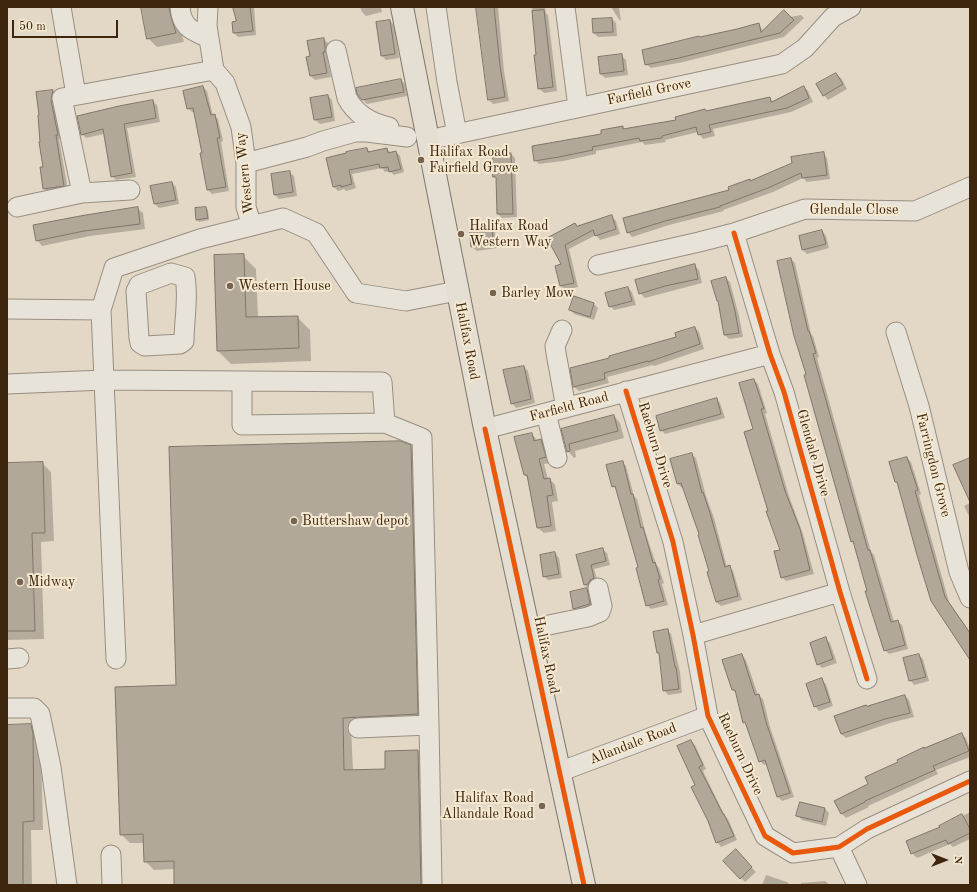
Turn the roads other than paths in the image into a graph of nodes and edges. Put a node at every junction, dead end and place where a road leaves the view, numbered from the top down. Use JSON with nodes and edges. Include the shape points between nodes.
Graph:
{"nodes":[{"id":1,"x":61,"y":7,"type":"edge"},
{"id":2,"x":180,"y":7,"type":"edge"},
{"id":3,"x":208,"y":7,"type":"edge"},
{"id":4,"x":402,"y":7,"type":"edge"},
{"id":5,"x":436,"y":7,"type":"edge"},
{"id":6,"x":565,"y":7,"type":"edge"},
{"id":7,"x":851,"y":7,"type":"edge"},
{"id":8,"x":827,"y":12,"type":"edge"},
{"id":9,"x":209,"y":38,"type":"junction"},
{"id":10,"x":336,"y":50,"type":"dead end"},
{"id":11,"x":214,"y":70,"type":"junction"},
{"id":12,"x":76,"y":95,"type":"junction"},
{"id":13,"x":578,"y":107,"type":"junction"},
{"id":14,"x":420,"y":134,"type":"junction"},
{"id":15,"x":457,"y":134,"type":"junction"},
{"id":16,"x":246,"y":163,"type":"junction"},
{"id":17,"x":970,"y":188,"type":"edge"},
{"id":18,"x":130,"y":190,"type":"dead end"},
{"id":19,"x":82,"y":193,"type":"junction"},
{"id":20,"x":17,"y":207,"type":"dead end"},
{"id":21,"x":252,"y":226,"type":"junction"},
{"id":22,"x":734,"y":233,"type":"junction"},
{"id":23,"x":171,"y":249,"type":"junction"},
{"id":24,"x":598,"y":265,"type":"dead end"},
{"id":25,"x":172,"y":273,"type":"dead end"},
{"id":26,"x":457,"y":291,"type":"junction"},
{"id":27,"x":7,"y":309,"type":"edge"},
{"id":28,"x":101,"y":310,"type":"junction"},
{"id":29,"x":562,"y":330,"type":"dead end"},
{"id":30,"x":896,"y":332,"type":"dead end"},
{"id":31,"x":770,"y":354,"type":"junction"},
{"id":32,"x":104,"y":380,"type":"junction"},
{"id":33,"x":242,"y":381,"type":"junction"},
{"id":34,"x":7,"y":384,"type":"edge"},
{"id":35,"x":626,"y":391,"type":"junction"},
{"id":36,"x":566,"y":408,"type":"junction"},
{"id":37,"x":546,"y":413,"type":"junction"},
{"id":38,"x":385,"y":423,"type":"junction"},
{"id":39,"x":485,"y":429,"type":"junction"},
{"id":40,"x":558,"y":458,"type":"dead end"},
{"id":41,"x":965,"y":569,"type":"edge"},
{"id":42,"x":598,"y":588,"type":"dead end"},
{"id":43,"x":840,"y":592,"type":"junction"},
{"id":44,"x":970,"y":598,"type":"edge"},
{"id":45,"x":529,"y":630,"type":"junction"},
{"id":46,"x":694,"y":635,"type":"junction"},
{"id":47,"x":116,"y":659,"type":"dead end"},
{"id":48,"x":867,"y":679,"type":"dead end"},
{"id":49,"x":7,"y":708,"type":"edge"},
{"id":50,"x":708,"y":716,"type":"junction"},
{"id":51,"x":429,"y":725,"type":"junction"},
{"id":52,"x":358,"y":728,"type":"dead end"},
{"id":53,"x":559,"y":772,"type":"junction"},
{"id":54,"x":970,"y":781,"type":"edge"},
{"id":55,"x":839,"y":847,"type":"junction"},
{"id":56,"x":111,"y":855,"type":"dead end"},
{"id":57,"x":67,"y":885,"type":"edge"},
{"id":58,"x":112,"y":885,"type":"edge"},
{"id":59,"x":432,"y":885,"type":"edge"},
{"id":60,"x":584,"y":885,"type":"edge"},
{"id":61,"x":857,"y":885,"type":"edge"}],
"edges":[{"from":1,"to":12,"type":"street"},
{"from":2,"to":9,"type":"street","via":[[181,17],[189,29]]},
{"from":3,"to":9,"type":"street","name":"Western Way"},
{"from":4,"to":14,"type":"highway","name":"Halifax Road"},
{"from":5,"to":15,"type":"street"},
{"from":6,"to":13,"type":"street"},
{"from":7,"to":8,"type":"street","name":"Farfield Grove"},
{"from":8,"to":13,"type":"street","name":"Farfield Grove","via":[[805,48],[782,64]]},
{"from":9,"to":11,"type":"street","name":"Western Way"},
{"from":10,"to":14,"type":"street","via":[[348,98],[359,114],[373,123]]},
{"from":11,"to":12,"type":"street"},
{"from":11,"to":16,"type":"street","name":"Western Way","via":[[225,83],[241,127]]},
{"from":12,"to":19,"type":"street","via":[[62,98]]},
{"from":13,"to":15,"type":"street","name":"Farfield Grove"},
{"from":14,"to":15,"type":"street","name":"Farfield Grove"},
{"from":14,"to":16,"type":"street","via":[[355,132]]},
{"from":14,"to":26,"type":"highway","name":"Halifax Road"},
{"from":16,"to":21,"type":"street","name":"Western Way","via":[[246,207]]},
{"from":17,"to":22,"type":"street","name":"Glendale Close","via":[[914,211],[805,209]]},
{"from":18,"to":19,"type":"street"},
{"from":19,"to":20,"type":"street"},
{"from":21,"to":23,"type":"street","name":"Western Way"},
{"from":21,"to":26,"type":"street","name":"Western Way","via":[[283,218],[316,233],[356,293],[406,301]]},
{"from":22,"to":24,"type":"street","name":"Glendale Close"},
{"from":22,"to":31,"type":"street","name":"Glendale Drive"},
{"from":23,"to":25,"type":"street"},
{"from":23,"to":28,"type":"street","name":"Western Way","via":[[114,268]]},
{"from":26,"to":39,"type":"highway","name":"Halifax Road"},
{"from":27,"to":28,"type":"street"},
{"from":28,"to":32,"type":"street"},
{"from":29,"to":36,"type":"street","via":[[555,346]]},
{"from":30,"to":41,"type":"street","name":"Farringdon Grove"},
{"from":31,"to":35,"type":"street","name":"Farfield Road"},
{"from":31,"to":43,"type":"street","name":"Glendale Drive","via":[[784,392]]},
{"from":32,"to":33,"type":"street"},
{"from":32,"to":34,"type":"street"},
{"from":32,"to":47,"type":"street"},
{"from":33,"to":38,"type":"street","via":[[382,382]]},
{"from":33,"to":38,"type":"street","via":[[242,425]]},
{"from":35,"to":36,"type":"street","name":"Farfield Road"},
{"from":35,"to":46,"type":"street","name":"Raeburn Drive","via":[[673,542]]},
{"from":36,"to":37,"type":"street","name":"Farfield Road"},
{"from":37,"to":39,"type":"street","name":"Farfield Road"},
{"from":37,"to":40,"type":"street"},
{"from":38,"to":51,"type":"street","via":[[422,438]]},
{"from":39,"to":45,"type":"highway","name":"Halifax Road"},
{"from":41,"to":44,"type":"street","name":"Farringdon Grove"},
{"from":42,"to":45,"type":"street","via":[[602,606],[600,612]]},
{"from":43,"to":46,"type":"street"},
{"from":43,"to":48,"type":"street","name":"Glendale Drive"},
{"from":45,"to":53,"type":"highway","name":"Halifax Road"},
{"from":46,"to":50,"type":"street","name":"Raeburn Drive"},
{"from":49,"to":57,"type":"street","via":[[34,708],[40,714],[52,767]]},
{"from":50,"to":53,"type":"street","name":"Allandale Road"},
{"from":50,"to":55,"type":"street","name":"Raeburn Drive","via":[[765,836],[793,853]]},
{"from":51,"to":52,"type":"street"},
{"from":51,"to":59,"type":"street"},
{"from":53,"to":60,"type":"highway","name":"Halifax Road"},
{"from":54,"to":55,"type":"street","name":"Raeburn Drive","via":[[867,829]]},
{"from":55,"to":61,"type":"street"},
{"from":56,"to":58,"type":"street"}]}
